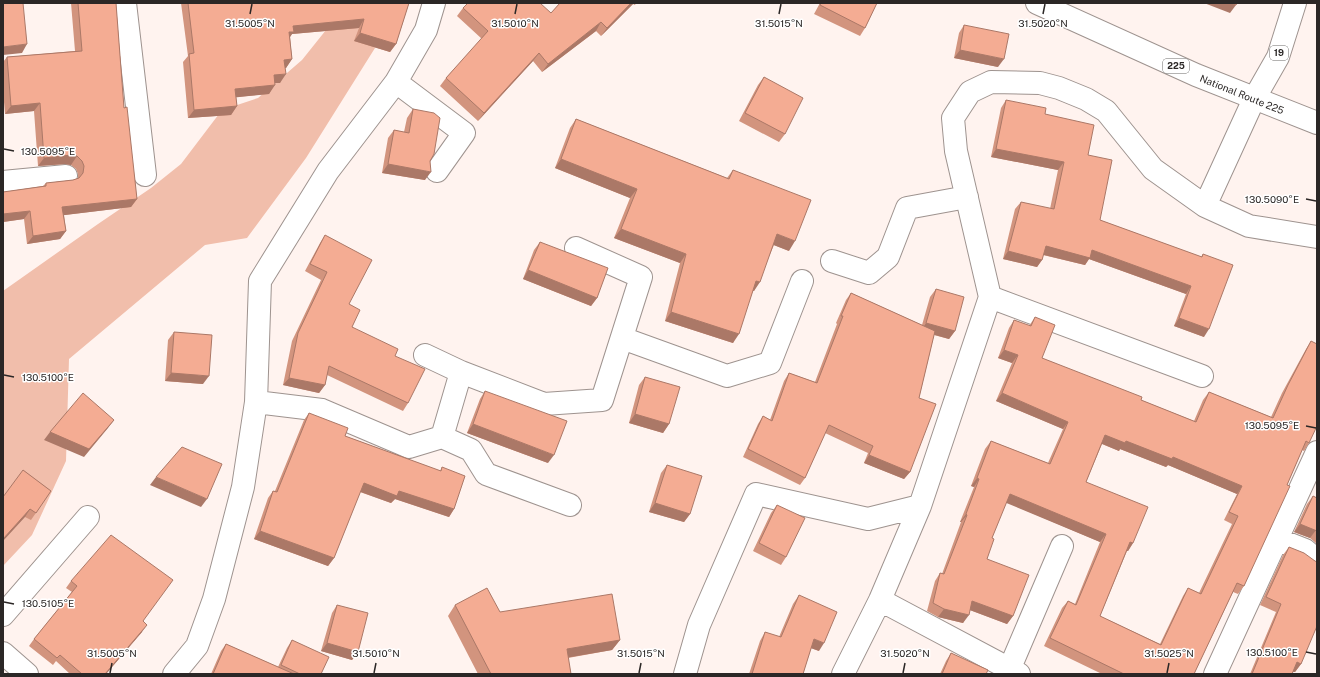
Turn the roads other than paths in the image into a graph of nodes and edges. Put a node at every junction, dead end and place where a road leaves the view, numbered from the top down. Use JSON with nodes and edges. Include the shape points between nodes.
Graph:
{"nodes":[{"id":1,"x":125,"y":3,"type":"edge"},
{"id":2,"x":434,"y":3,"type":"edge"},
{"id":3,"x":1037,"y":3,"type":"edge"},
{"id":4,"x":1295,"y":3,"type":"edge"},
{"id":5,"x":396,"y":82,"type":"junction"},
{"id":6,"x":1254,"y":99,"type":"junction"},
{"id":7,"x":1317,"y":123,"type":"edge"},
{"id":8,"x":437,"y":171,"type":"dead end"},
{"id":9,"x":145,"y":175,"type":"dead end"},
{"id":10,"x":66,"y":176,"type":"dead end"},
{"id":11,"x":3,"y":182,"type":"edge"},
{"id":12,"x":967,"y":197,"type":"junction"},
{"id":13,"x":1205,"y":206,"type":"junction"},
{"id":14,"x":1317,"y":237,"type":"edge"},
{"id":15,"x":576,"y":248,"type":"dead end"},
{"id":16,"x":832,"y":261,"type":"dead end"},
{"id":17,"x":802,"y":282,"type":"dead end"},
{"id":18,"x":990,"y":297,"type":"junction"},
{"id":19,"x":622,"y":338,"type":"junction"},
{"id":20,"x":424,"y":355,"type":"dead end"},
{"id":21,"x":461,"y":372,"type":"junction"},
{"id":22,"x":1202,"y":376,"type":"dead end"},
{"id":23,"x":256,"y":402,"type":"junction"},
{"id":24,"x":442,"y":437,"type":"junction"},
{"id":25,"x":1317,"y":452,"type":"edge"},
{"id":26,"x":570,"y":505,"type":"dead end"},
{"id":27,"x":920,"y":506,"type":"junction"},
{"id":28,"x":88,"y":517,"type":"dead end"},
{"id":29,"x":1277,"y":539,"type":"junction"},
{"id":30,"x":1062,"y":546,"type":"dead end"},
{"id":31,"x":1317,"y":560,"type":"edge"},
{"id":32,"x":880,"y":600,"type":"junction"},
{"id":33,"x":3,"y":615,"type":"edge"},
{"id":34,"x":3,"y":653,"type":"edge"},
{"id":35,"x":1014,"y":672,"type":"edge"},
{"id":36,"x":27,"y":674,"type":"edge"},
{"id":37,"x":174,"y":674,"type":"edge"},
{"id":38,"x":685,"y":674,"type":"edge"},
{"id":39,"x":843,"y":674,"type":"edge"},
{"id":40,"x":1215,"y":674,"type":"edge"}],
"edges":[{"from":1,"to":9,"type":"main road"},
{"from":2,"to":5,"type":"main road","via":[[426,30]]},
{"from":3,"to":6,"type":"main road","name":"National Route 225","number":"225","via":[[1196,76]]},
{"from":4,"to":6,"type":"main road","number":"19","via":[[1278,57]]},
{"from":5,"to":8,"type":"main road","via":[[464,133]]},
{"from":5,"to":23,"type":"main road","via":[[328,171],[260,281]]},
{"from":6,"to":7,"type":"main road","name":"National Route 225","number":"225"},
{"from":6,"to":13,"type":"main road"},
{"from":10,"to":11,"type":"main road"},
{"from":12,"to":13,"type":"main road","via":[[956,151],[953,118],[970,92],[991,82],[1022,82],[1059,88],[1106,111],[1153,169]]},
{"from":12,"to":16,"type":"main road","via":[[907,208],[888,257],[869,273]]},
{"from":12,"to":18,"type":"main road"},
{"from":13,"to":14,"type":"main road","via":[[1249,226]]},
{"from":15,"to":19,"type":"main road","via":[[641,277]]},
{"from":17,"to":19,"type":"main road","via":[[770,363],[727,376]]},
{"from":18,"to":22,"type":"main road"},
{"from":18,"to":27,"type":"main road"},
{"from":19,"to":21,"type":"main road","via":[[602,400],[544,404]]},
{"from":20,"to":21,"type":"main road"},
{"from":21,"to":24,"type":"main road"},
{"from":23,"to":24,"type":"main road","via":[[322,410],[409,447]]},
{"from":23,"to":37,"type":"main road","via":[[243,487],[214,599],[197,646]]},
{"from":24,"to":26,"type":"main road","via":[[472,450],[486,474]]},
{"from":25,"to":29,"type":"main road"},
{"from":27,"to":32,"type":"main road"},
{"from":27,"to":38,"type":"main road","via":[[868,519],[756,494],[699,625]]},
{"from":28,"to":33,"type":"main road"},
{"from":29,"to":31,"type":"main road","via":[[1305,550]]},
{"from":29,"to":40,"type":"main road"},
{"from":30,"to":35,"type":"main road"},
{"from":32,"to":35,"type":"main road"},
{"from":32,"to":39,"type":"main road"},
{"from":34,"to":36,"type":"main road"}]}
